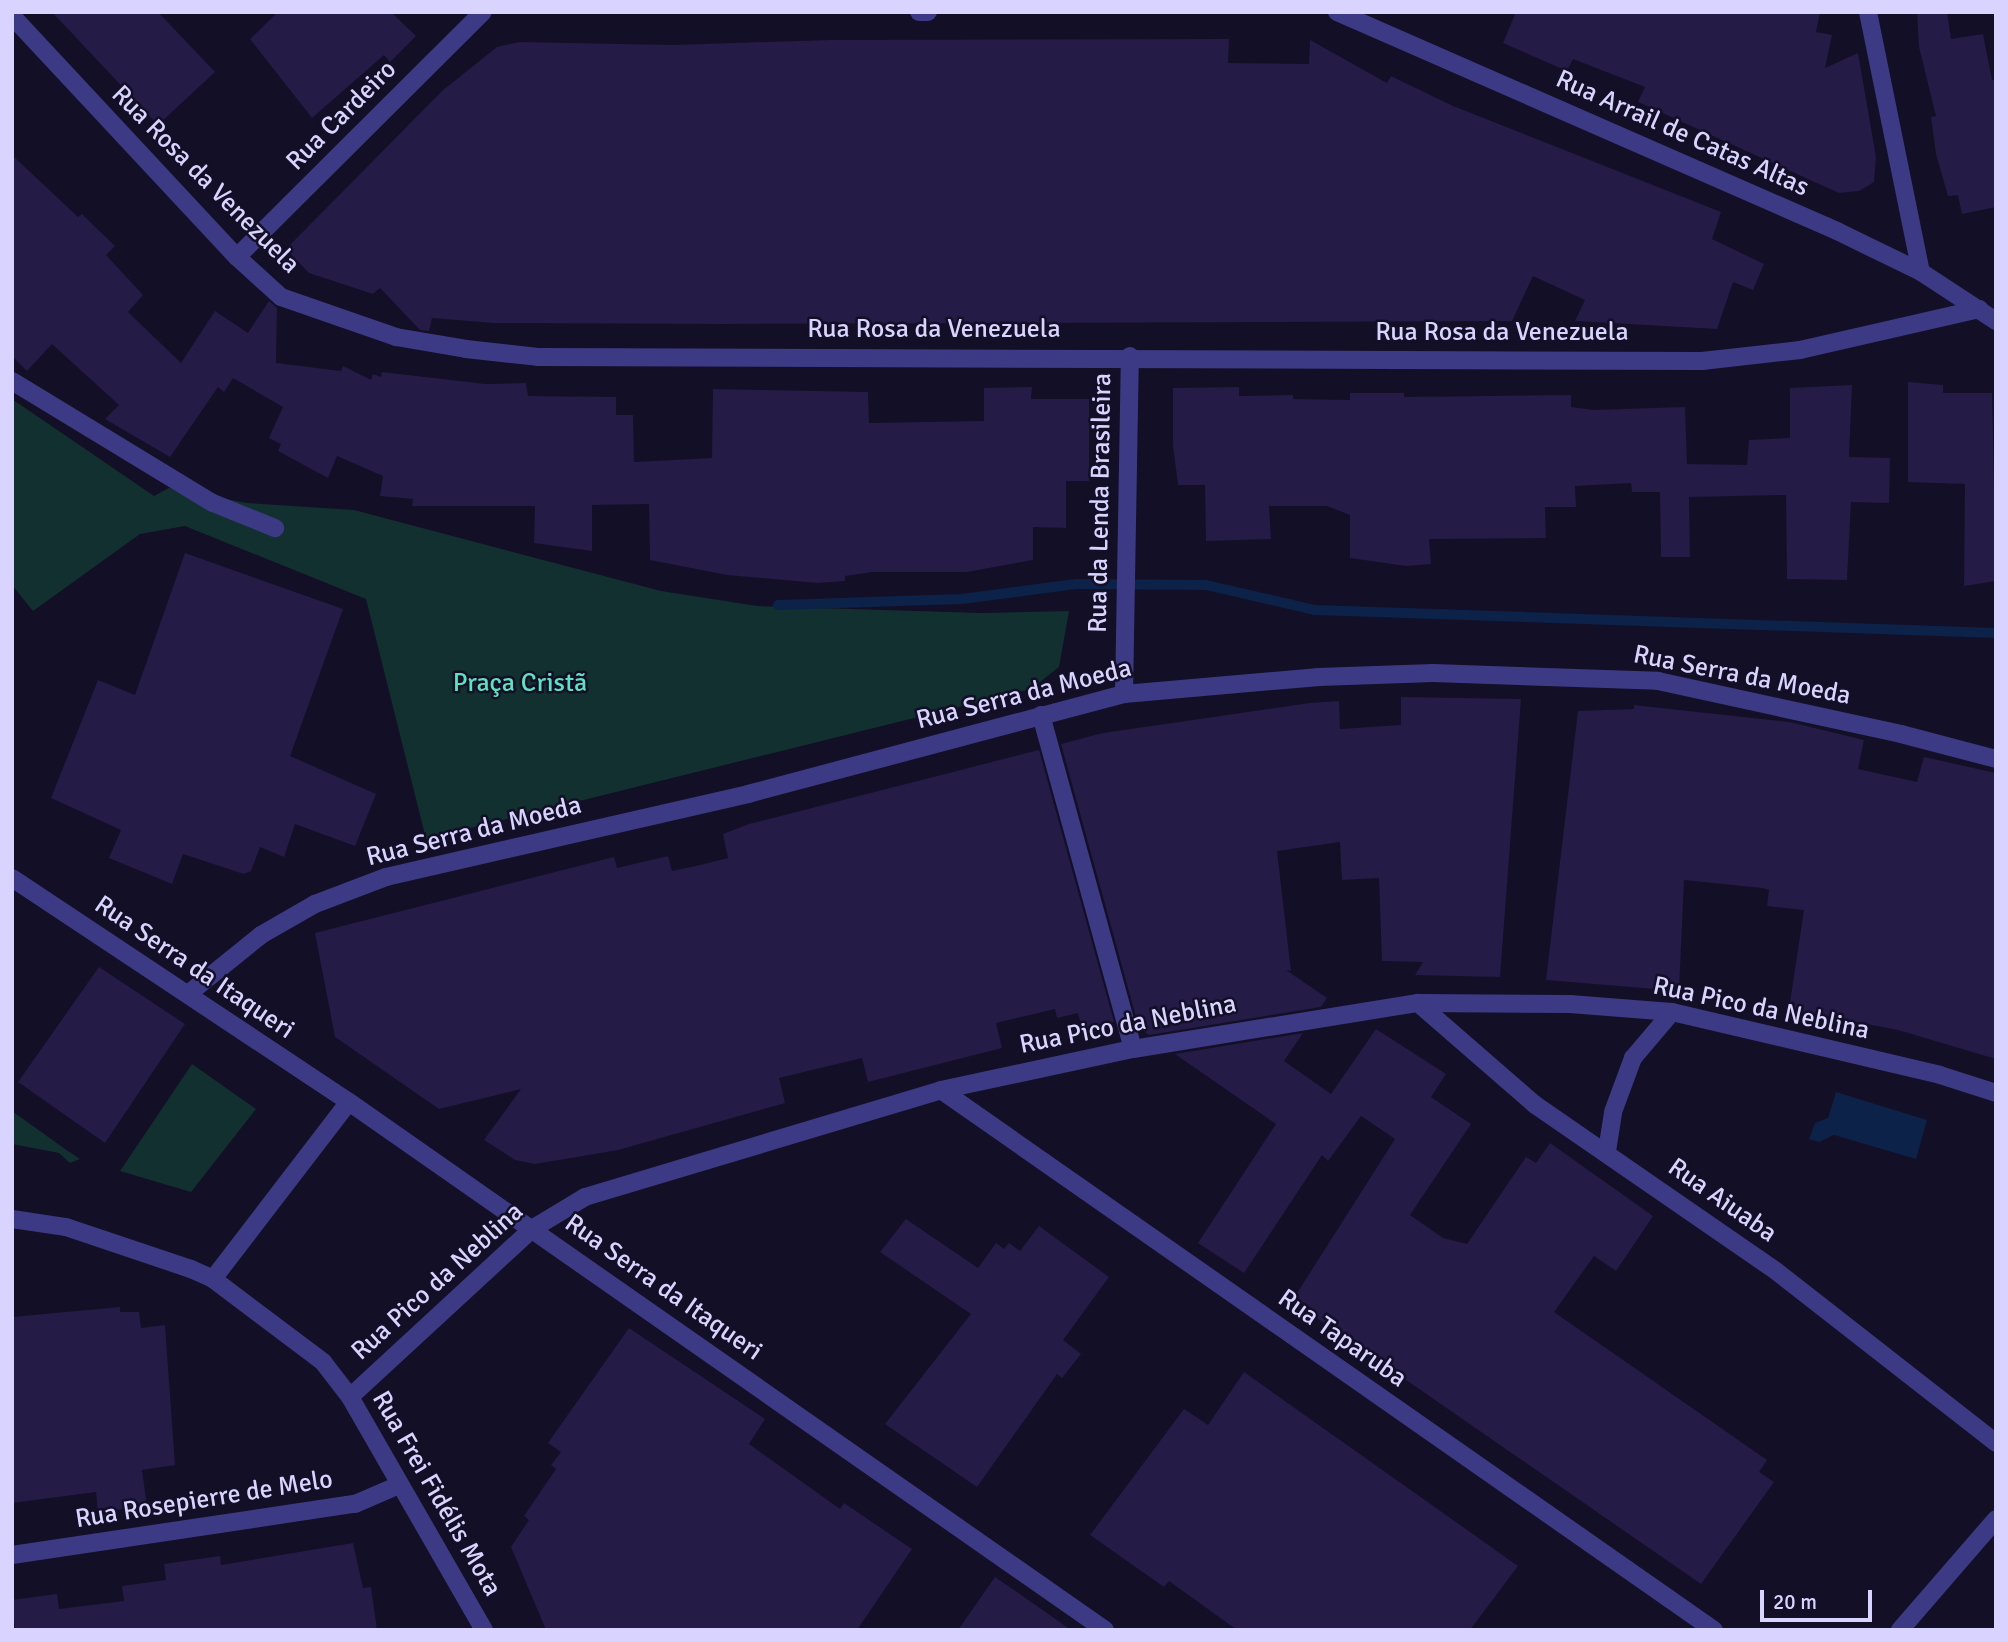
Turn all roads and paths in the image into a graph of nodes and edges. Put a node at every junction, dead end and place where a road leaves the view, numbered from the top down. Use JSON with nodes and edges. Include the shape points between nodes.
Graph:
{"nodes":[{"id":1,"x":483,"y":12,"type":"edge"},
{"id":2,"x":919,"y":12,"type":"edge"},
{"id":3,"x":928,"y":12,"type":"edge"},
{"id":4,"x":1337,"y":12,"type":"edge"},
{"id":5,"x":1868,"y":12,"type":"edge"},
{"id":6,"x":12,"y":17,"type":"edge"},
{"id":7,"x":237,"y":257,"type":"junction"},
{"id":8,"x":1921,"y":272,"type":"junction"},
{"id":9,"x":1979,"y":309,"type":"junction"},
{"id":10,"x":1996,"y":321,"type":"edge"},
{"id":11,"x":1130,"y":356,"type":"junction"},
{"id":12,"x":12,"y":381,"type":"edge"},
{"id":13,"x":275,"y":528,"type":"dead end"},
{"id":14,"x":1124,"y":694,"type":"junction"},
{"id":15,"x":1041,"y":715,"type":"junction"},
{"id":16,"x":1996,"y":760,"type":"edge"},
{"id":17,"x":12,"y":878,"type":"edge"},
{"id":18,"x":188,"y":994,"type":"junction"},
{"id":19,"x":1418,"y":1003,"type":"junction"},
{"id":20,"x":1672,"y":1012,"type":"junction"},
{"id":21,"x":1133,"y":1049,"type":"junction"},
{"id":22,"x":941,"y":1090,"type":"junction"},
{"id":23,"x":1996,"y":1093,"type":"edge"},
{"id":24,"x":349,"y":1102,"type":"junction"},
{"id":25,"x":1606,"y":1151,"type":"junction"},
{"id":26,"x":12,"y":1219,"type":"edge"},
{"id":27,"x":532,"y":1229,"type":"junction"},
{"id":28,"x":213,"y":1279,"type":"junction"},
{"id":29,"x":350,"y":1397,"type":"junction"},
{"id":30,"x":1996,"y":1443,"type":"edge"},
{"id":31,"x":400,"y":1485,"type":"junction"},
{"id":32,"x":1996,"y":1519,"type":"edge"},
{"id":33,"x":12,"y":1555,"type":"edge"},
{"id":34,"x":484,"y":1630,"type":"edge"},
{"id":35,"x":1105,"y":1630,"type":"edge"},
{"id":36,"x":1713,"y":1630,"type":"edge"},
{"id":37,"x":1900,"y":1630,"type":"edge"}],
"edges":[{"from":1,"to":7,"type":"street","name":"Rua Cardeiro"},
{"from":2,"to":3,"type":"street"},
{"from":4,"to":8,"type":"street","name":"Rua Arrail de Catas Altas"},
{"from":5,"to":8,"type":"street"},
{"from":6,"to":7,"type":"street","name":"Rua Rosa da Venezuela"},
{"from":7,"to":11,"type":"street","name":"Rua Rosa da Venezuela","via":[[281,297],[338,320],[396,337],[478,351],[538,357]]},
{"from":8,"to":9,"type":"street","name":"Rua Arrail de Catas Altas"},
{"from":9,"to":10,"type":"street","name":"Rua Arrail de Catas Altas"},
{"from":9,"to":11,"type":"street","name":"Rua Rosa da Venezuela","via":[[1883,335],[1800,350],[1702,360]]},
{"from":11,"to":14,"type":"street","name":"Rua da Lenda Brasileira"},
{"from":12,"to":13,"type":"street","via":[[213,503]]},
{"from":14,"to":15,"type":"street","name":"Rua Serra da Moeda"},
{"from":14,"to":16,"type":"street","name":"Rua Serra da Moeda","via":[[1318,677],[1433,673],[1658,681],[1902,734]]},
{"from":15,"to":18,"type":"street","name":"Rua Serra da Moeda","via":[[748,794],[386,877],[315,904],[261,935]]},
{"from":15,"to":21,"type":"street"},
{"from":17,"to":18,"type":"street","name":"Rua Serra da Itaqueri"},
{"from":18,"to":24,"type":"street","name":"Rua Serra da Itaqueri"},
{"from":19,"to":20,"type":"street","name":"Rua Pico da Neblina","via":[[1570,1004]]},
{"from":19,"to":21,"type":"street","name":"Rua Pico da Neblina"},
{"from":19,"to":25,"type":"street","name":"Rua Aiuaba","via":[[1534,1104]]},
{"from":20,"to":23,"type":"street","name":"Rua Pico da Neblina","via":[[1940,1075]]},
{"from":20,"to":25,"type":"street","via":[[1633,1058],[1616,1102]]},
{"from":21,"to":22,"type":"street","name":"Rua Pico da Neblina"},
{"from":22,"to":27,"type":"street","name":"Rua Pico da Neblina","via":[[627,1180],[585,1197]]},
{"from":22,"to":36,"type":"street","name":"Rua Taparuba"},
{"from":24,"to":27,"type":"street","name":"Rua Serra da Itaqueri"},
{"from":24,"to":28,"type":"street"},
{"from":25,"to":30,"type":"street","name":"Rua Aiuaba","via":[[1776,1271]]},
{"from":26,"to":28,"type":"street","name":"Rua Frei Fidélis Mota","via":[[66,1227],[156,1255]]},
{"from":27,"to":29,"type":"street","name":"Rua Pico da Neblina"},
{"from":27,"to":35,"type":"street","name":"Rua Serra da Itaqueri"},
{"from":28,"to":29,"type":"street","name":"Rua Frei Fidélis Mota","via":[[306,1348]]},
{"from":29,"to":31,"type":"street","name":"Rua Frei Fidélis Mota"},
{"from":31,"to":33,"type":"street","name":"Rua Rosepierre de Melo","via":[[355,1504]]},
{"from":31,"to":34,"type":"street","name":"Rua Frei Fidélis Mota"},
{"from":32,"to":37,"type":"street"}]}
